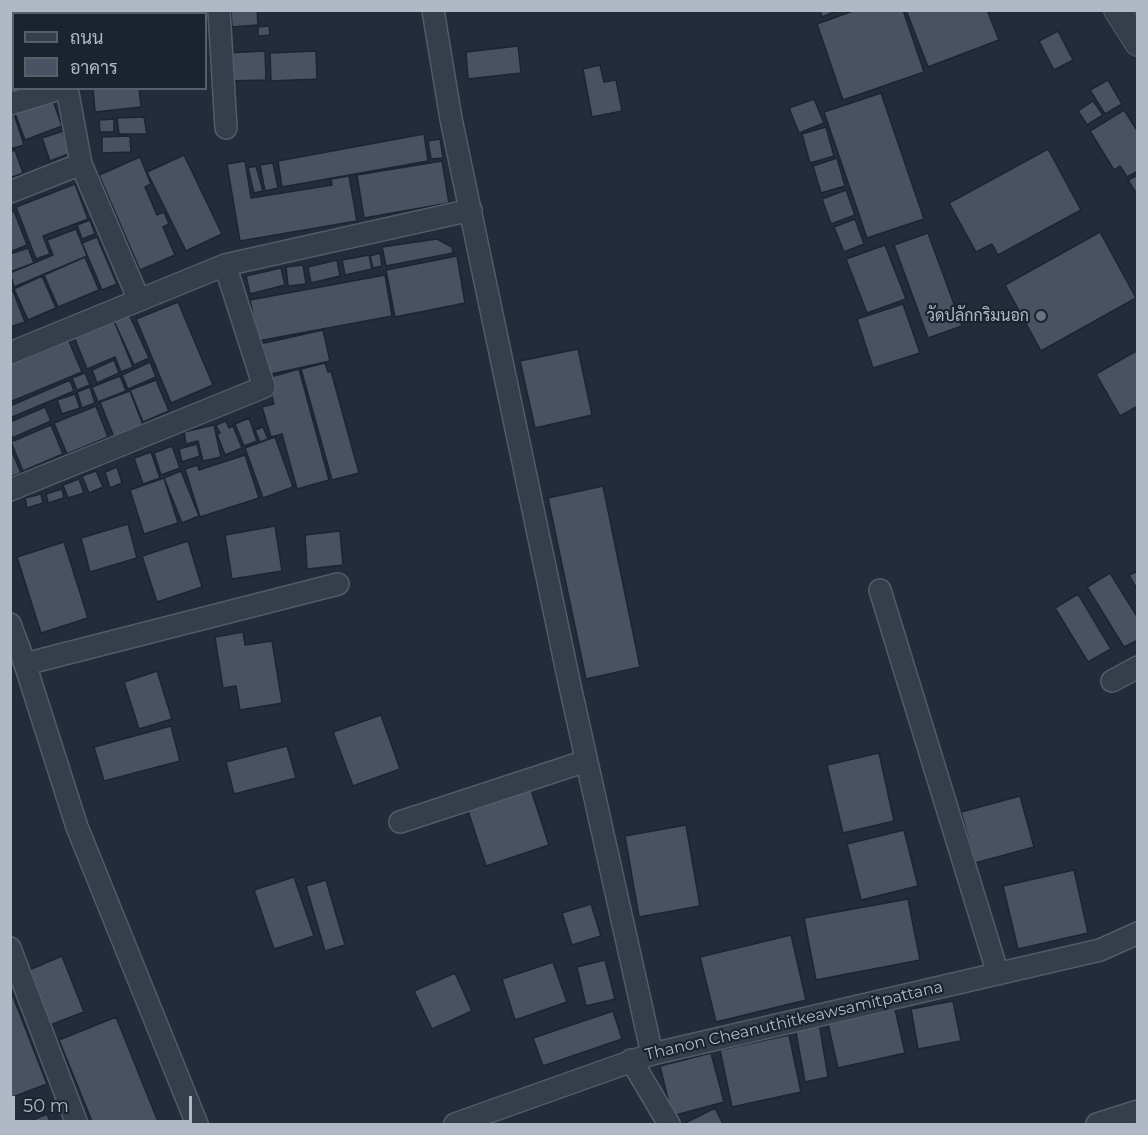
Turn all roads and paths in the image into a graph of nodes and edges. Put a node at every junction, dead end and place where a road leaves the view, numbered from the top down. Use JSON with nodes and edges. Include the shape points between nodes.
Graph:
{"nodes":[{"id":1,"x":219,"y":10,"type":"edge"},
{"id":2,"x":433,"y":10,"type":"edge"},
{"id":3,"x":1117,"y":10,"type":"edge"},
{"id":4,"x":1137,"y":43,"type":"edge"},
{"id":5,"x":56,"y":90,"type":"edge"},
{"id":6,"x":67,"y":90,"type":"edge"},
{"id":7,"x":10,"y":104,"type":"edge"},
{"id":8,"x":226,"y":128,"type":"dead end"},
{"id":9,"x":81,"y":164,"type":"junction"},
{"id":10,"x":10,"y":192,"type":"edge"},
{"id":11,"x":471,"y":210,"type":"junction"},
{"id":12,"x":225,"y":266,"type":"junction"},
{"id":13,"x":139,"y":300,"type":"junction"},
{"id":14,"x":10,"y":352,"type":"edge"},
{"id":15,"x":10,"y":489,"type":"edge"},
{"id":16,"x":338,"y":584,"type":"dead end"},
{"id":17,"x":880,"y":590,"type":"dead end"},
{"id":18,"x":10,"y":624,"type":"edge"},
{"id":19,"x":25,"y":664,"type":"junction"},
{"id":20,"x":1137,"y":667,"type":"edge"},
{"id":21,"x":1112,"y":681,"type":"dead end"},
{"id":22,"x":586,"y":760,"type":"junction"},
{"id":23,"x":400,"y":822,"type":"dead end"},
{"id":24,"x":1137,"y":933,"type":"edge"},
{"id":25,"x":10,"y":948,"type":"edge"},
{"id":26,"x":998,"y":974,"type":"junction"},
{"id":27,"x":652,"y":1054,"type":"junction"},
{"id":28,"x":631,"y":1060,"type":"junction"},
{"id":29,"x":1137,"y":1111,"type":"edge"},
{"id":30,"x":76,"y":1125,"type":"edge"},
{"id":31,"x":198,"y":1125,"type":"edge"},
{"id":32,"x":455,"y":1125,"type":"edge"},
{"id":33,"x":669,"y":1125,"type":"edge"},
{"id":34,"x":1097,"y":1125,"type":"edge"}],
"edges":[{"from":1,"to":8,"type":"street"},
{"from":2,"to":11,"type":"street"},
{"from":3,"to":4,"type":"street"},
{"from":5,"to":7,"type":"street"},
{"from":6,"to":9,"type":"street"},
{"from":9,"to":10,"type":"street"},
{"from":9,"to":13,"type":"street"},
{"from":11,"to":12,"type":"street"},
{"from":11,"to":22,"type":"street"},
{"from":12,"to":13,"type":"street"},
{"from":12,"to":15,"type":"street","via":[[264,387]]},
{"from":13,"to":14,"type":"street"},
{"from":16,"to":19,"type":"street"},
{"from":17,"to":26,"type":"street"},
{"from":18,"to":19,"type":"street"},
{"from":19,"to":31,"type":"street","via":[[77,827]]},
{"from":20,"to":21,"type":"street"},
{"from":22,"to":23,"type":"street"},
{"from":22,"to":27,"type":"street"},
{"from":24,"to":26,"type":"street","name":"Thanon Cheanuthitkeawsamitpattana","via":[[1100,950]]},
{"from":25,"to":30,"type":"street"},
{"from":26,"to":27,"type":"street","name":"Thanon Cheanuthitkeawsamitpattana"},
{"from":27,"to":28,"type":"street","name":"Thanon Cheanuthitkeawsamitpattana"},
{"from":28,"to":32,"type":"street","name":"Thanon Cheanuthitkeawsamitpattana"},
{"from":28,"to":33,"type":"street"},
{"from":29,"to":34,"type":"street"}]}
